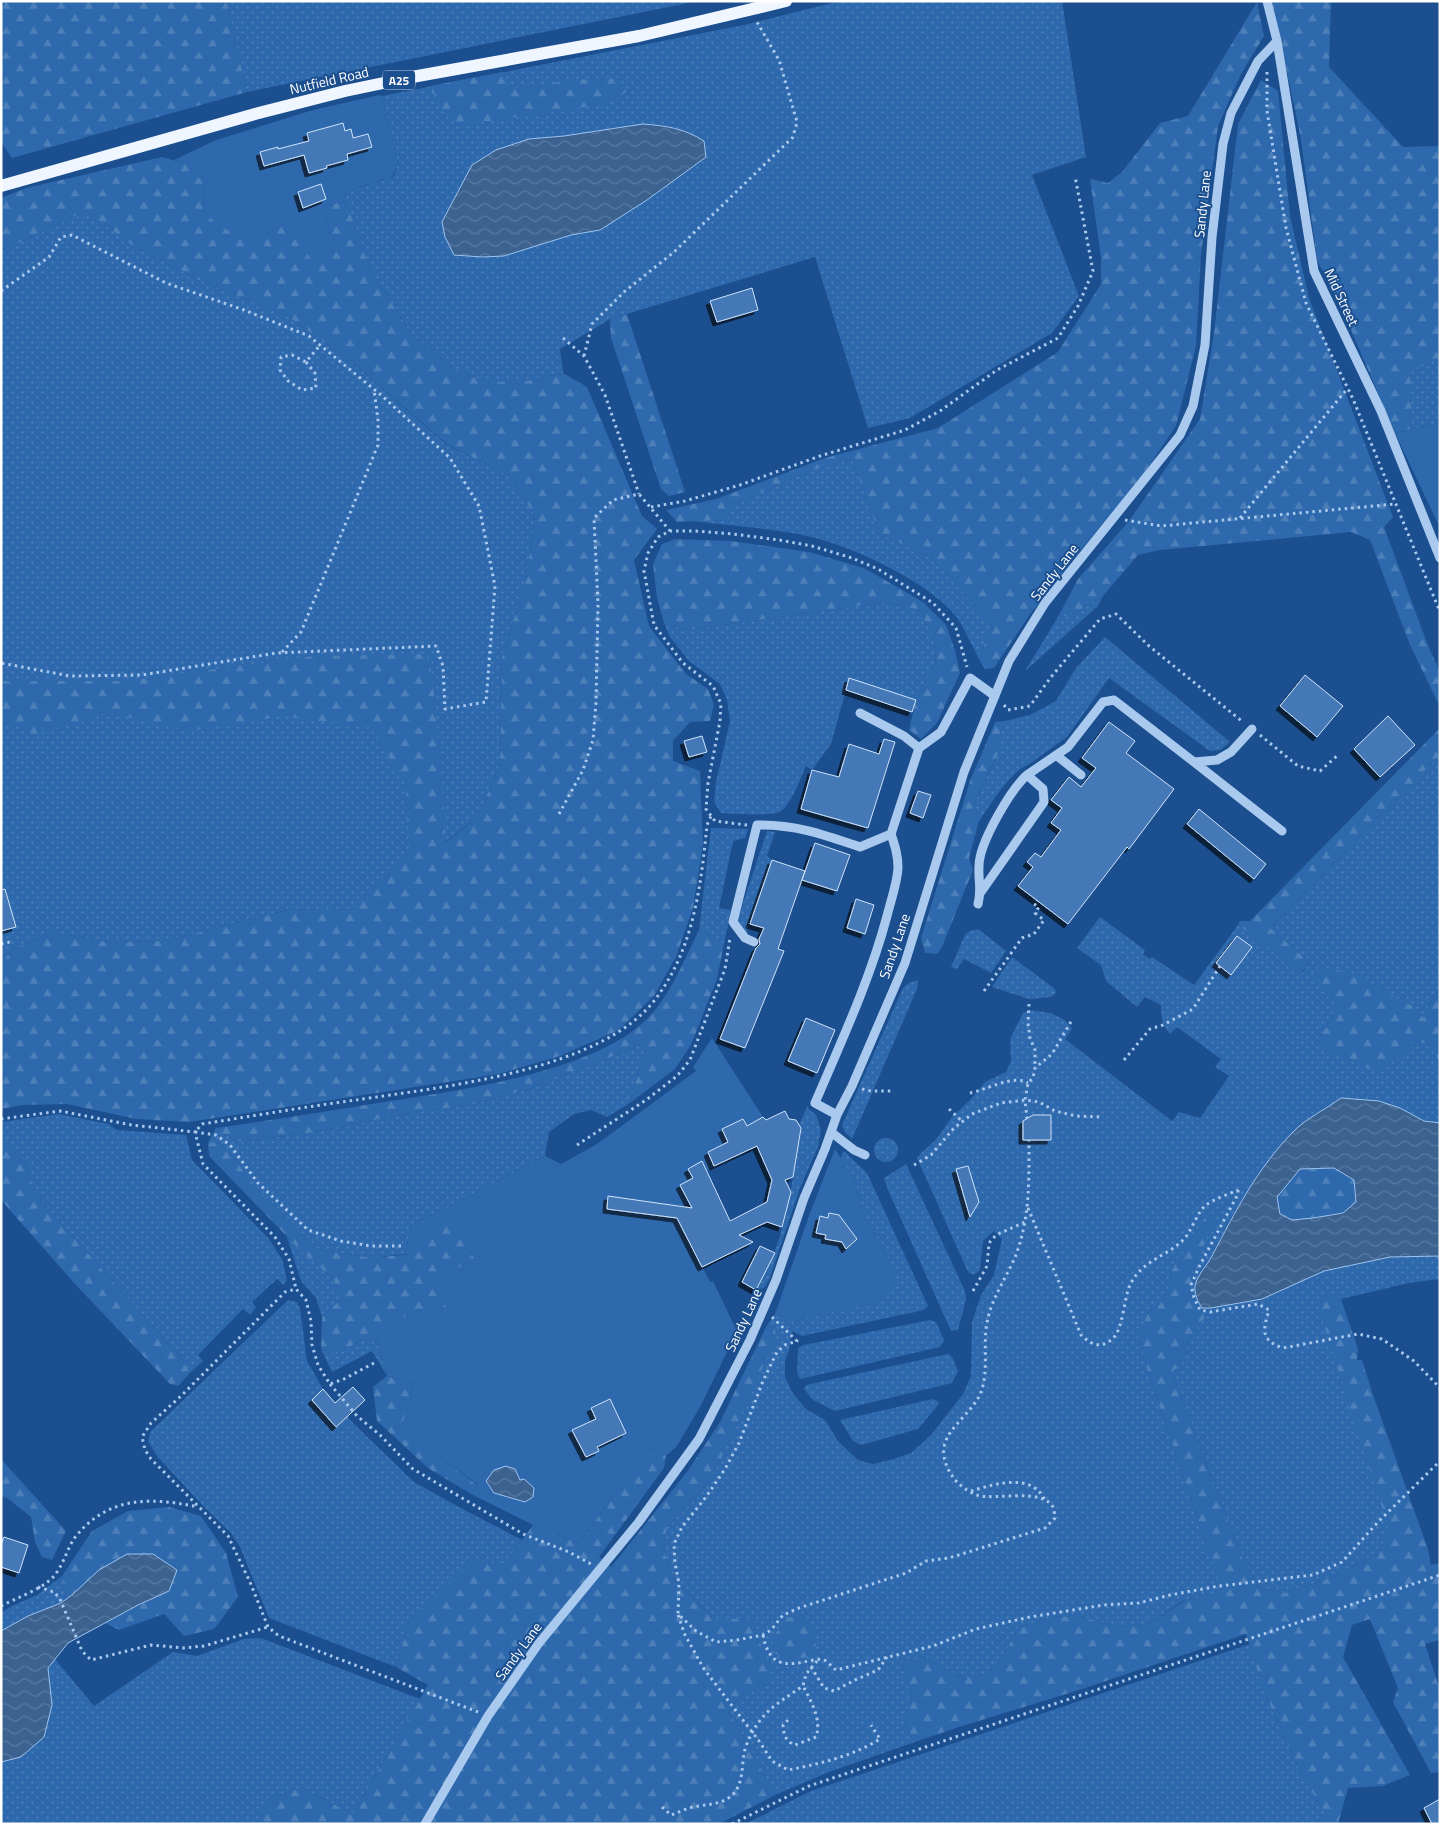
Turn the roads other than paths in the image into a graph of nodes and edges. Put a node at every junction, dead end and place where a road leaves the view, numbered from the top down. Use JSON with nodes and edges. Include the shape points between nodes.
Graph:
{"nodes":[{"id":1,"x":786,"y":1,"type":"edge"},
{"id":2,"x":1267,"y":1,"type":"edge"},
{"id":3,"x":1277,"y":41,"type":"junction"},
{"id":4,"x":1,"y":186,"type":"edge"},
{"id":5,"x":1440,"y":558,"type":"edge"},
{"id":6,"x":995,"y":696,"type":"junction"},
{"id":7,"x":860,"y":713,"type":"dead end"},
{"id":8,"x":1252,"y":729,"type":"road end"},
{"id":9,"x":920,"y":748,"type":"junction"},
{"id":10,"x":1056,"y":755,"type":"junction"},
{"id":11,"x":1194,"y":762,"type":"junction"},
{"id":12,"x":1027,"y":775,"type":"junction"},
{"id":13,"x":1082,"y":775,"type":"dead end"},
{"id":14,"x":1282,"y":831,"type":"dead end"},
{"id":15,"x":891,"y":834,"type":"junction"},
{"id":16,"x":981,"y":892,"type":"junction"},
{"id":17,"x":978,"y":904,"type":"dead end"},
{"id":18,"x":754,"y":942,"type":"dead end"},
{"id":19,"x":837,"y":1116,"type":"junction"},
{"id":20,"x":831,"y":1132,"type":"junction"},
{"id":21,"x":865,"y":1155,"type":"dead end"},
{"id":22,"x":425,"y":1824,"type":"edge"}],
"edges":[{"from":1,"to":4,"type":"main road","name":"Nutfield Road","number":"A25","via":[[639,36],[345,91]]},
{"from":2,"to":3,"type":"street","name":"Mid Street"},
{"from":3,"to":5,"type":"street","name":"Mid Street","via":[[1314,271],[1381,411]]},
{"from":3,"to":6,"type":"street","name":"Sandy Lane","via":[[1258,61],[1231,113],[1223,144],[1212,238],[1205,344],[1193,406],[1180,435],[1045,603],[1009,661]]},
{"from":6,"to":9,"type":"street","via":[[970,678],[941,732]]},
{"from":6,"to":19,"type":"street","name":"Sandy Lane","via":[[964,772],[905,963]]},
{"from":7,"to":9,"type":"street"},
{"from":8,"to":11,"type":"street","via":[[1231,752],[1217,760]]},
{"from":9,"to":15,"type":"street"},
{"from":10,"to":11,"type":"street","via":[[1068,746],[1103,702],[1114,700]]},
{"from":10,"to":12,"type":"street"},
{"from":10,"to":13,"type":"street"},
{"from":11,"to":14,"type":"street"},
{"from":12,"to":16,"type":"street","via":[[1017,784],[987,836],[978,865]]},
{"from":12,"to":16,"type":"street","via":[[1043,789],[1044,802]]},
{"from":15,"to":18,"type":"street","via":[[860,847],[808,830],[757,825],[733,922],[745,938]]},
{"from":15,"to":19,"type":"street","via":[[898,866],[876,955],[816,1103]]},
{"from":16,"to":17,"type":"street"},
{"from":19,"to":20,"type":"street","name":"Sandy Lane"},
{"from":20,"to":21,"type":"street"},
{"from":20,"to":22,"type":"street","name":"Sandy Lane","via":[[762,1314],[699,1439],[649,1509],[540,1643],[488,1716]]}]}
